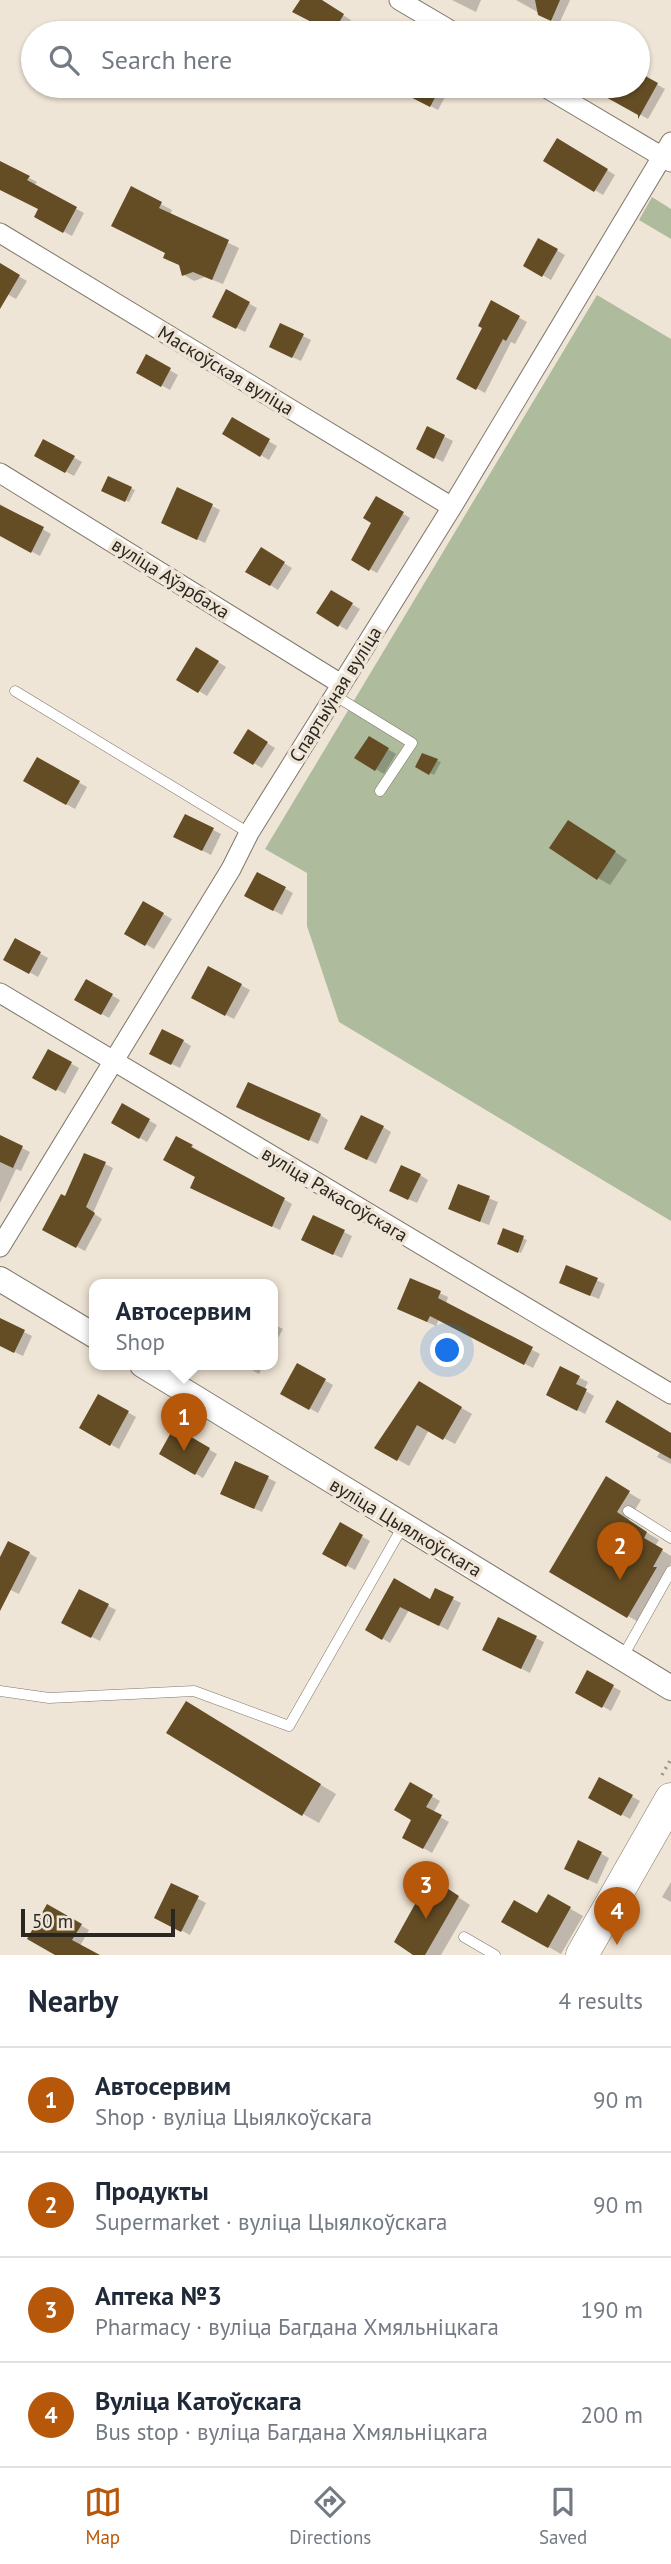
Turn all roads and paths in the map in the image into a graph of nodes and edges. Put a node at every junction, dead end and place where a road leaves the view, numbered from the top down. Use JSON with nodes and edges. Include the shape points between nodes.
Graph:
{"nodes":[{"id":1,"x":399,"y":0,"type":"edge"},
{"id":2,"x":434,"y":21,"type":"edge"},
{"id":3,"x":565,"y":98,"type":"edge"},
{"id":4,"x":668,"y":154,"type":"edge"},
{"id":5,"x":0,"y":233,"type":"edge"},
{"id":6,"x":0,"y":473,"type":"edge"},
{"id":7,"x":452,"y":507,"type":"junction"},
{"id":8,"x":338,"y":689,"type":"junction"},
{"id":9,"x":15,"y":691,"type":"dead end"},
{"id":10,"x":380,"y":791,"type":"dead end"},
{"id":11,"x":249,"y":833,"type":"junction"},
{"id":12,"x":0,"y":993,"type":"edge"},
{"id":13,"x":114,"y":1063,"type":"junction"},
{"id":14,"x":0,"y":1247,"type":"edge"},
{"id":15,"x":0,"y":1279,"type":"edge"},
{"id":16,"x":89,"y":1332,"type":"edge"},
{"id":17,"x":150,"y":1370,"type":"edge"},
{"id":18,"x":671,"y":1394,"type":"edge"},
{"id":19,"x":628,"y":1511,"type":"dead end"},
{"id":20,"x":404,"y":1525,"type":"junction"},
{"id":21,"x":671,"y":1538,"type":"edge"},
{"id":22,"x":671,"y":1571,"type":"edge"},
{"id":23,"x":622,"y":1658,"type":"junction"},
{"id":24,"x":671,"y":1688,"type":"edge"},
{"id":25,"x":0,"y":1691,"type":"edge"},
{"id":26,"x":671,"y":1798,"type":"edge"},
{"id":27,"x":464,"y":1937,"type":"dead end"},
{"id":28,"x":495,"y":1955,"type":"edge"},
{"id":29,"x":582,"y":1955,"type":"edge"}],
"edges":[{"from":1,"to":2,"type":"street"},
{"from":3,"to":4,"type":"street"},
{"from":4,"to":7,"type":"street","name":"Спартыўная вуліца"},
{"from":5,"to":7,"type":"street","name":"Маскоўская вуліца"},
{"from":6,"to":8,"type":"street","name":"вуліца Аўэрбаха"},
{"from":7,"to":8,"type":"street","name":"Спартыўная вуліца"},
{"from":8,"to":10,"type":"lane","via":[[412,743]]},
{"from":8,"to":11,"type":"street","name":"Спартыўная вуліца"},
{"from":9,"to":11,"type":"lane"},
{"from":11,"to":13,"type":"street","name":"Спартыўная вуліца"},
{"from":12,"to":13,"type":"street","name":"вуліца Ракасоўскага"},
{"from":13,"to":14,"type":"street","name":"Спартыўная вуліца"},
{"from":13,"to":18,"type":"street","name":"вуліца Ракасоўскага"},
{"from":15,"to":16,"type":"street"},
{"from":17,"to":20,"type":"street","name":"вуліца Цыялкоўскага"},
{"from":19,"to":21,"type":"lane"},
{"from":20,"to":23,"type":"street","name":"вуліца Цыялкоўскага"},
{"from":20,"to":25,"type":"lane","via":[[289,1726],[194,1691],[49,1698]]},
{"from":22,"to":23,"type":"lane"},
{"from":23,"to":24,"type":"street","name":"вуліца Цыялкоўскага"},
{"from":26,"to":29,"type":"main road"},
{"from":27,"to":28,"type":"lane"}]}
